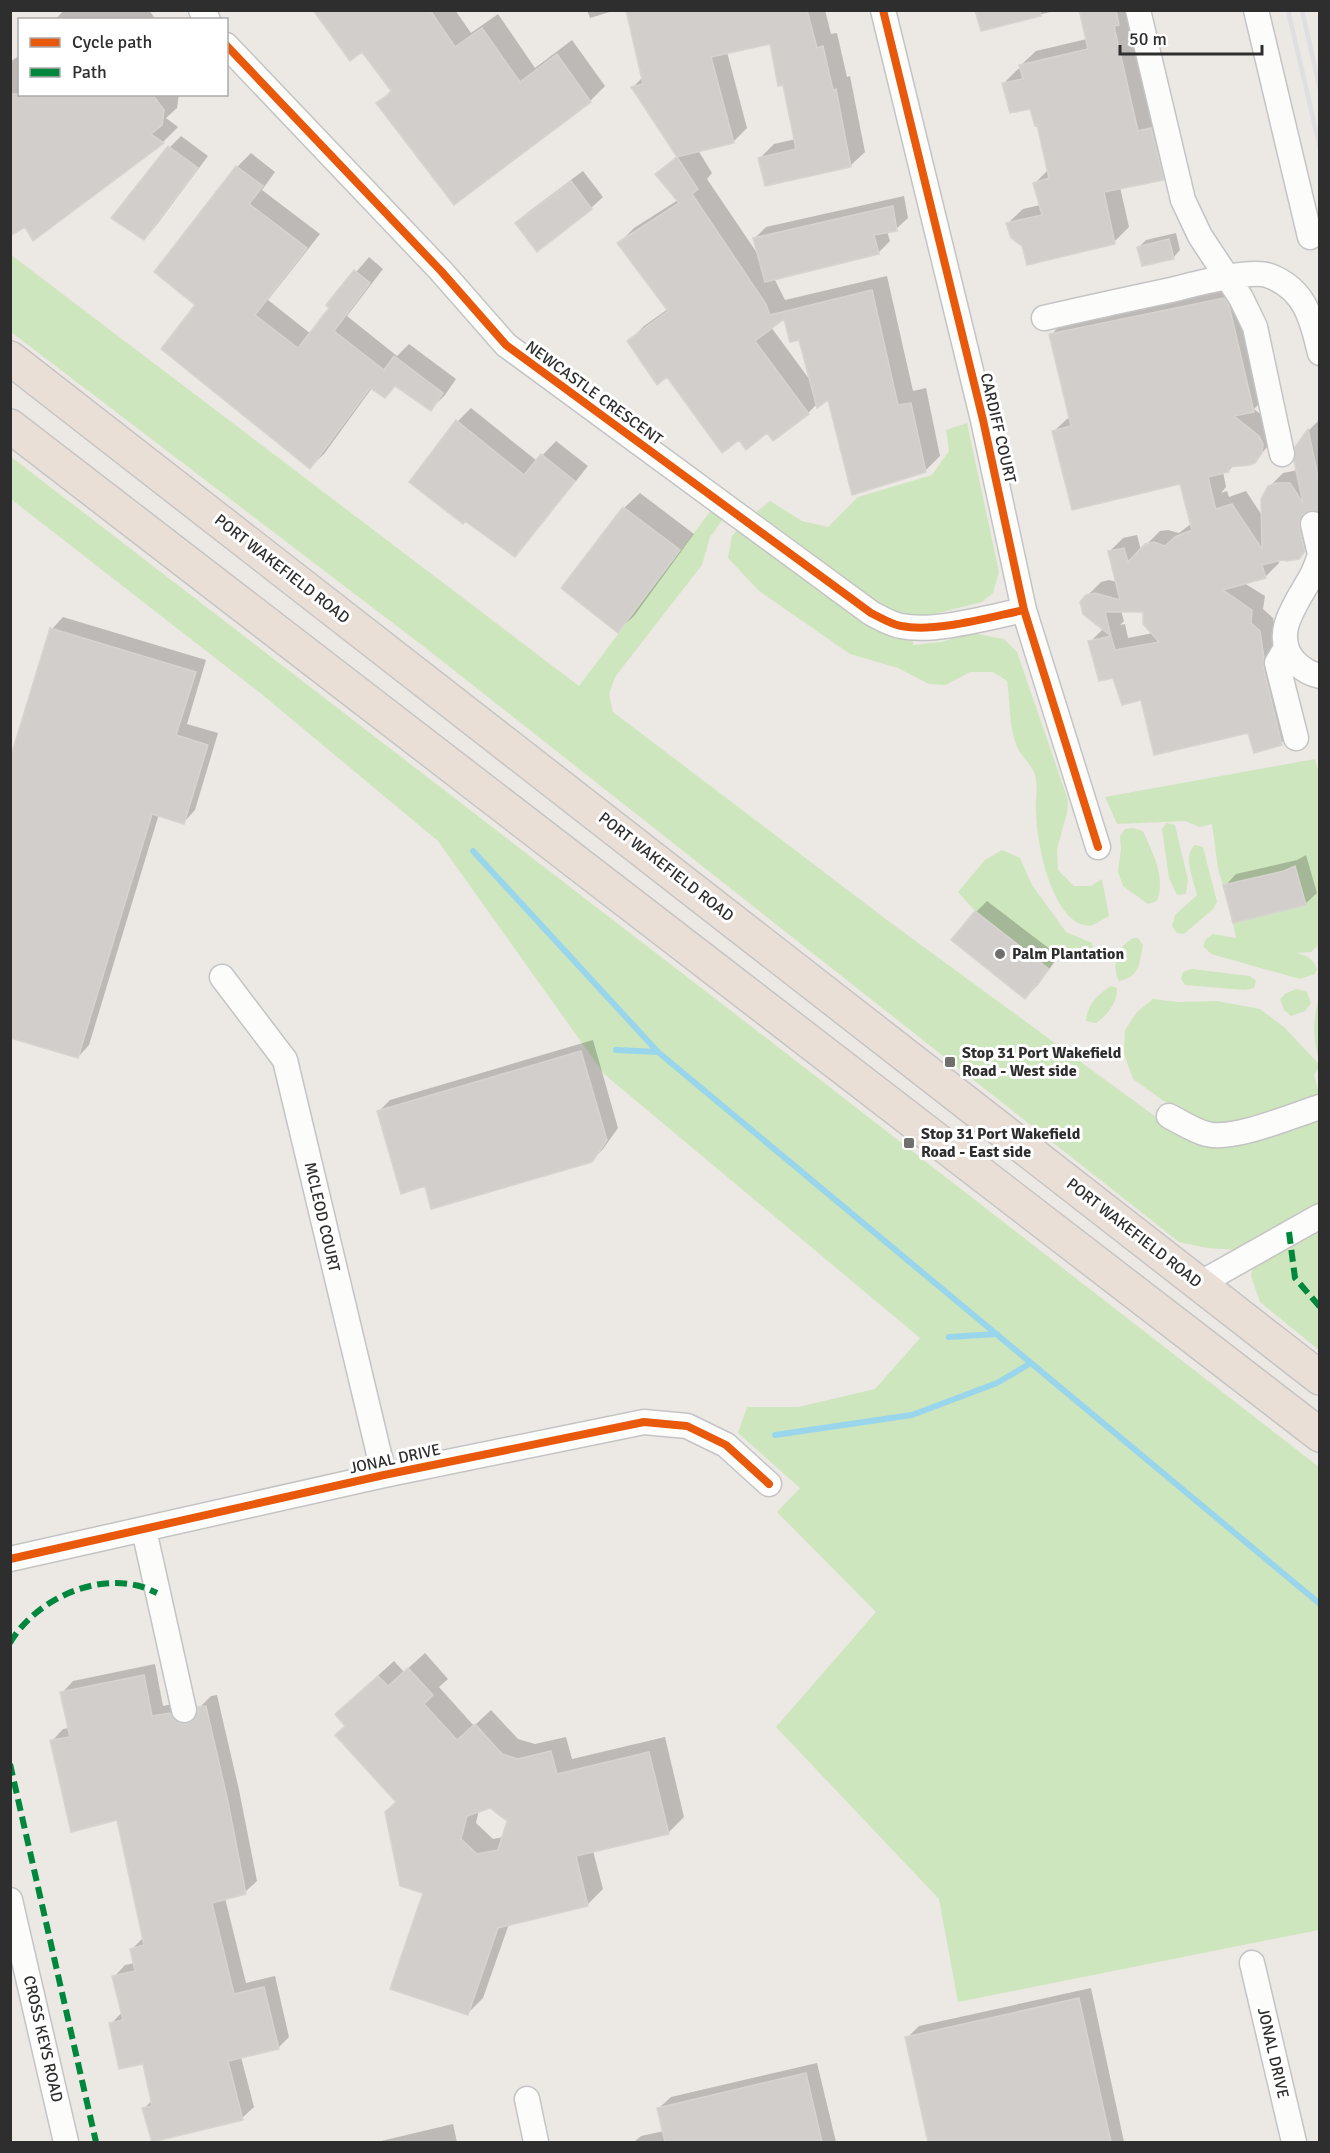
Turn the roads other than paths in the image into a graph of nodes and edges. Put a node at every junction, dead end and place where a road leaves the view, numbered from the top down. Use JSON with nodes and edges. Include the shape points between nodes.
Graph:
{"nodes":[{"id":1,"x":883,"y":10,"type":"edge"},
{"id":2,"x":1138,"y":10,"type":"edge"},
{"id":3,"x":1256,"y":10,"type":"edge"},
{"id":4,"x":228,"y":47,"type":"edge"},
{"id":5,"x":1310,"y":237,"type":"dead end"},
{"id":6,"x":1227,"y":278,"type":"junction"},
{"id":7,"x":1044,"y":318,"type":"dead end"},
{"id":8,"x":1320,"y":353,"type":"edge"},
{"id":9,"x":10,"y":358,"type":"edge"},
{"id":10,"x":10,"y":426,"type":"edge"},
{"id":11,"x":1282,"y":454,"type":"dead end"},
{"id":12,"x":1313,"y":524,"type":"dead end"},
{"id":13,"x":1320,"y":555,"type":"edge"},
{"id":14,"x":1024,"y":610,"type":"junction"},
{"id":15,"x":1286,"y":648,"type":"junction"},
{"id":16,"x":1320,"y":676,"type":"edge"},
{"id":17,"x":1296,"y":738,"type":"dead end"},
{"id":18,"x":1098,"y":847,"type":"dead end"},
{"id":19,"x":222,"y":977,"type":"dead end"},
{"id":20,"x":1320,"y":1107,"type":"edge"},
{"id":21,"x":1169,"y":1116,"type":"dead end"},
{"id":22,"x":1320,"y":1216,"type":"edge"},
{"id":23,"x":1199,"y":1284,"type":"junction"},
{"id":24,"x":1320,"y":1378,"type":"edge"},
{"id":25,"x":1320,"y":1436,"type":"edge"},
{"id":26,"x":384,"y":1475,"type":"junction"},
{"id":27,"x":769,"y":1484,"type":"dead end"},
{"id":28,"x":144,"y":1530,"type":"junction"},
{"id":29,"x":10,"y":1559,"type":"edge"},
{"id":30,"x":184,"y":1710,"type":"dead end"},
{"id":31,"x":10,"y":1900,"type":"edge"},
{"id":32,"x":1252,"y":1963,"type":"dead end"},
{"id":33,"x":527,"y":2098,"type":"dead end"},
{"id":34,"x":66,"y":2142,"type":"edge"},
{"id":35,"x":536,"y":2142,"type":"edge"},
{"id":36,"x":1294,"y":2142,"type":"edge"}],
"edges":[{"from":1,"to":14,"type":"street","name":"CARDIFF COURT","via":[[983,420]]},
{"from":2,"to":6,"type":"street","via":[[1183,200]]},
{"from":3,"to":5,"type":"street"},
{"from":4,"to":14,"type":"street","name":"NEWCASTLE CRESCENT","via":[[506,345],[861,606],[885,621],[912,628]]},
{"from":6,"to":7,"type":"street"},
{"from":6,"to":8,"type":"street","via":[[1269,274],[1287,285],[1303,301],[1312,319]]},
{"from":6,"to":11,"type":"street","via":[[1255,327]]},
{"from":9,"to":23,"type":"highway","name":"PORT WAKEFIELD ROAD"},
{"from":10,"to":25,"type":"highway"},
{"from":12,"to":13,"type":"street"},
{"from":13,"to":15,"type":"street","via":[[1285,626]]},
{"from":14,"to":18,"type":"street","name":"CARDIFF COURT"},
{"from":15,"to":16,"type":"street","via":[[1303,669]]},
{"from":15,"to":17,"type":"street","via":[[1277,663]]},
{"from":19,"to":26,"type":"street","name":"MCLEOD COURT","via":[[285,1060]]},
{"from":20,"to":21,"type":"street","via":[[1218,1136],[1205,1134]]},
{"from":22,"to":23,"type":"street"},
{"from":23,"to":24,"type":"highway","name":"PORT WAKEFIELD ROAD"},
{"from":26,"to":27,"type":"street","name":"JONAL DRIVE","via":[[644,1422],[687,1426],[726,1445]]},
{"from":26,"to":28,"type":"street","name":"JONAL DRIVE"},
{"from":28,"to":29,"type":"street","name":"JONAL DRIVE"},
{"from":28,"to":30,"type":"street"},
{"from":31,"to":34,"type":"street","name":"CROSS KEYS ROAD"},
{"from":32,"to":36,"type":"street","name":"JONAL DRIVE"},
{"from":33,"to":35,"type":"street"}]}
